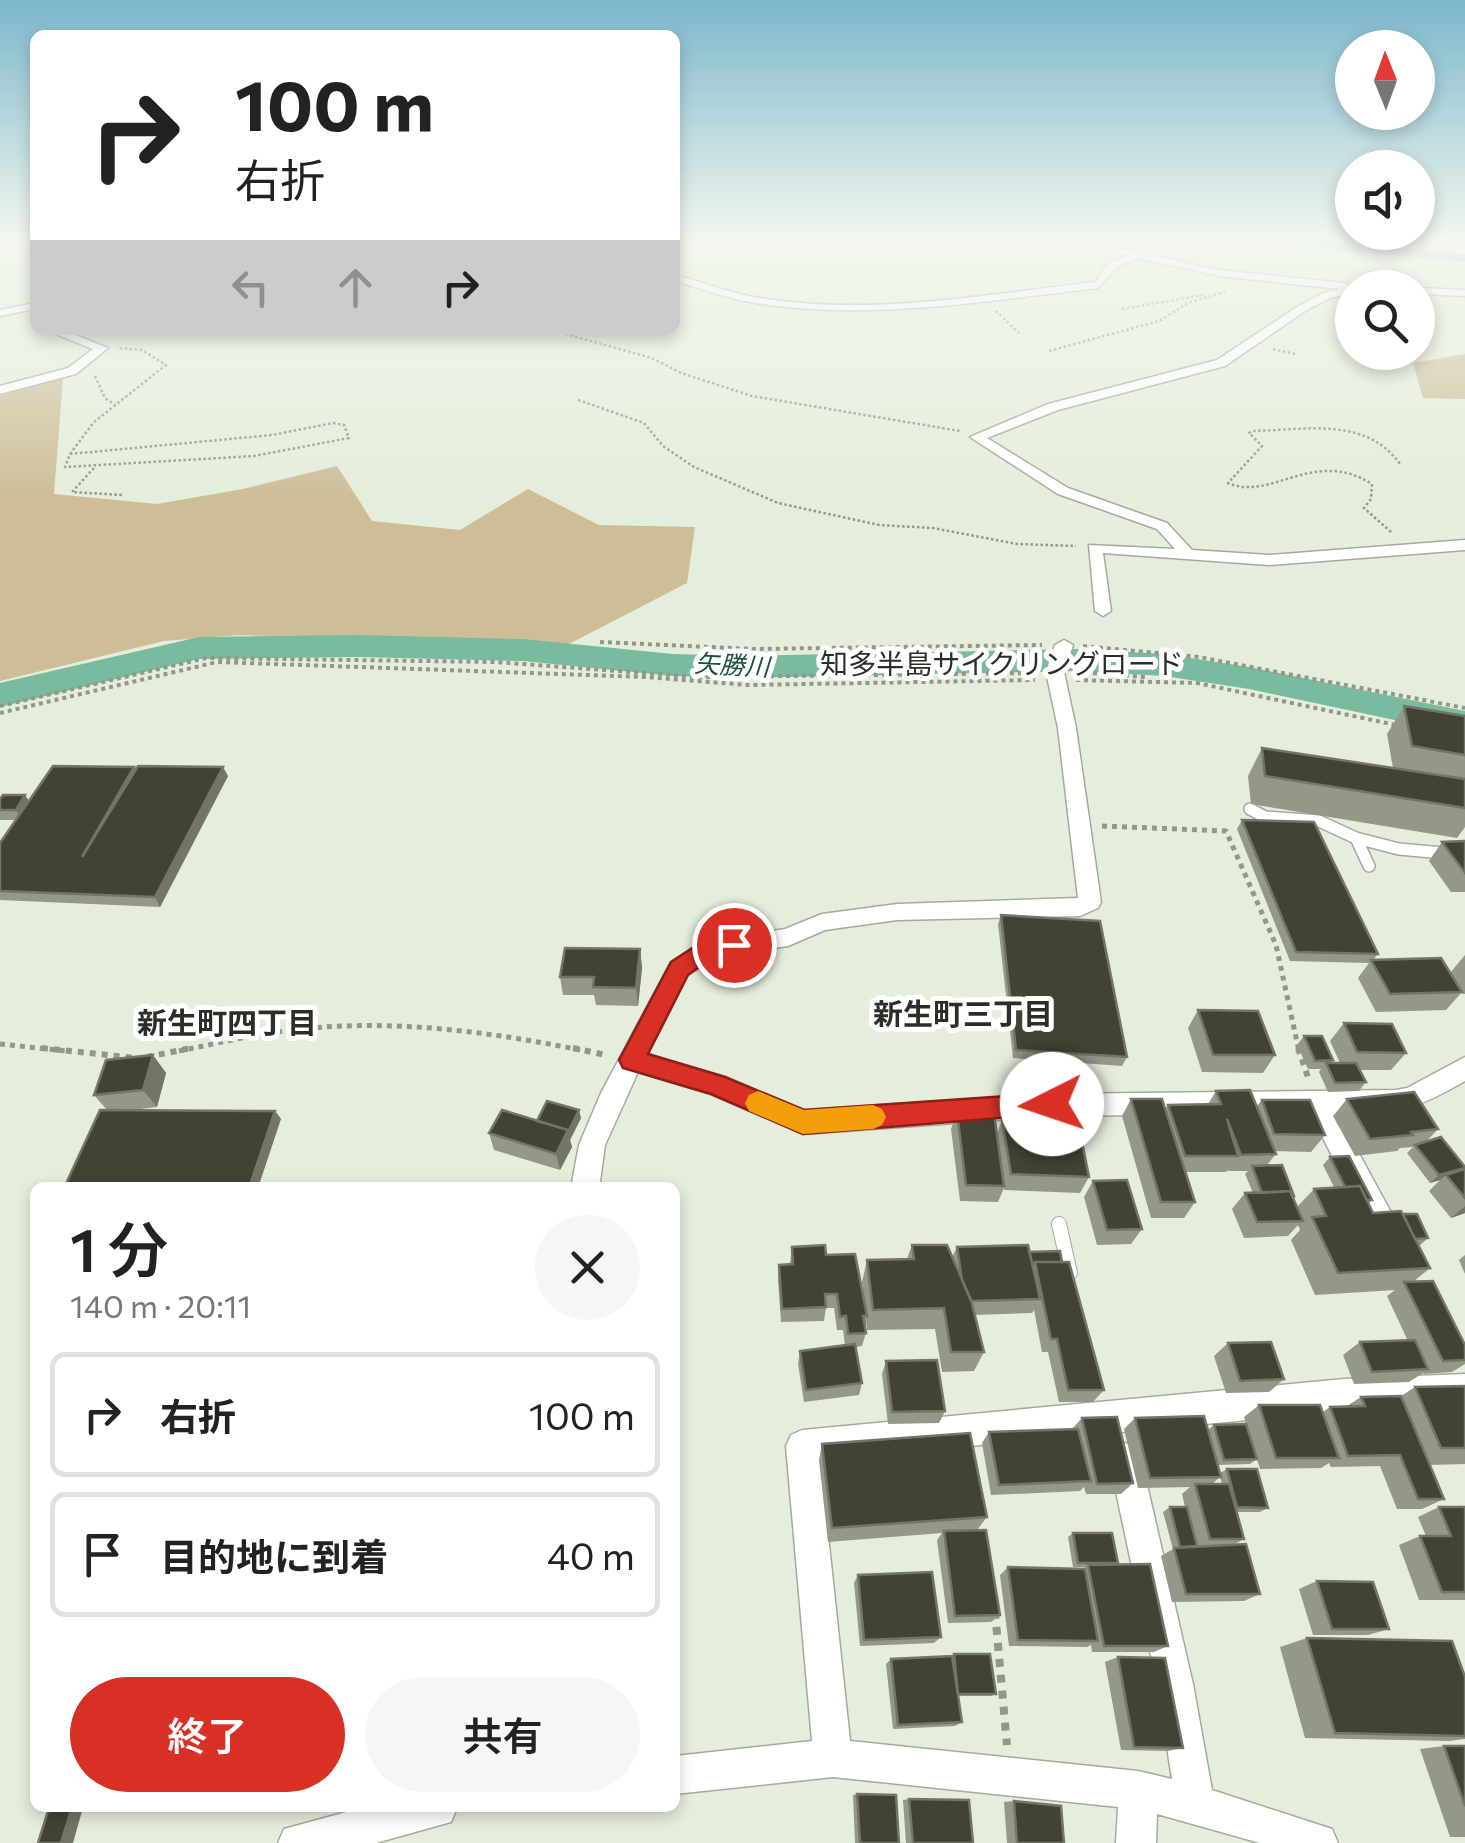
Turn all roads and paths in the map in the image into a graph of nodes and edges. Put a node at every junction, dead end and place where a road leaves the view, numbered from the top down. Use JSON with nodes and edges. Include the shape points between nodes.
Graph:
{"nodes":[{"id":1,"x":1013,"y":327,"type":"edge"},
{"id":2,"x":1137,"y":327,"type":"edge"},
{"id":3,"x":1274,"y":327,"type":"edge"},
{"id":4,"x":1019,"y":333,"type":"dead end"},
{"id":5,"x":67,"y":335,"type":"edge"},
{"id":6,"x":569,"y":335,"type":"edge"},
{"id":7,"x":102,"y":347,"type":"junction"},
{"id":8,"x":1050,"y":351,"type":"dead end"},
{"id":9,"x":90,"y":358,"type":"junction"},
{"id":10,"x":0,"y":390,"type":"edge"},
{"id":11,"x":578,"y":400,"type":"dead end"},
{"id":12,"x":116,"y":404,"type":"junction"},
{"id":13,"x":977,"y":438,"type":"junction"},
{"id":14,"x":70,"y":454,"type":"junction"},
{"id":15,"x":1400,"y":464,"type":"dead end"},
{"id":16,"x":96,"y":466,"type":"junction"},
{"id":17,"x":122,"y":495,"type":"dead end"},
{"id":18,"x":1465,"y":544,"type":"edge"},
{"id":19,"x":1094,"y":548,"type":"junction"},
{"id":20,"x":1414,"y":548,"type":"junction"},
{"id":21,"x":1186,"y":552,"type":"junction"},
{"id":22,"x":1103,"y":611,"type":"dead end"},
{"id":23,"x":1064,"y":645,"type":"dead end"},
{"id":24,"x":1056,"y":674,"type":"junction"},
{"id":25,"x":0,"y":710,"type":"edge"},
{"id":26,"x":1396,"y":725,"type":"dead end"},
{"id":27,"x":1250,"y":809,"type":"dead end"},
{"id":28,"x":1081,"y":824,"type":"junction"},
{"id":29,"x":1356,"y":838,"type":"junction"},
{"id":30,"x":1465,"y":855,"type":"edge"},
{"id":31,"x":1369,"y":866,"type":"dead end"},
{"id":32,"x":0,"y":1044,"type":"edge"},
{"id":33,"x":632,"y":1060,"type":"junction"},
{"id":34,"x":1465,"y":1068,"type":"edge"},
{"id":35,"x":1316,"y":1102,"type":"junction"},
{"id":36,"x":586,"y":1182,"type":"edge"},
{"id":37,"x":1059,"y":1224,"type":"dead end"},
{"id":38,"x":1400,"y":1257,"type":"edge"},
{"id":39,"x":1072,"y":1281,"type":"edge"},
{"id":40,"x":1462,"y":1377,"type":"edge"},
{"id":41,"x":1109,"y":1412,"type":"junction"},
{"id":42,"x":993,"y":1600,"type":"edge"},
{"id":43,"x":833,"y":1758,"type":"junction"},
{"id":44,"x":680,"y":1774,"type":"edge"},
{"id":45,"x":1010,"y":1777,"type":"junction"},
{"id":46,"x":1138,"y":1790,"type":"junction"},
{"id":47,"x":1195,"y":1803,"type":"junction"},
{"id":48,"x":421,"y":1812,"type":"edge"},
{"id":49,"x":298,"y":1843,"type":"edge"},
{"id":50,"x":1136,"y":1843,"type":"edge"},
{"id":51,"x":1318,"y":1843,"type":"edge"}],
"edges":[{"from":1,"to":4,"type":"path"},
{"from":2,"to":8,"type":"path"},
{"from":3,"to":13,"type":"street","via":[[1221,363],[1053,407]]},
{"from":5,"to":7,"type":"street"},
{"from":6,"to":13,"type":"path","via":[[752,396],[936,425]]},
{"from":7,"to":9,"type":"street"},
{"from":7,"to":12,"type":"path","via":[[142,350],[166,365]]},
{"from":9,"to":10,"type":"street","via":[[72,371]]},
{"from":9,"to":12,"type":"path","via":[[103,395]]},
{"from":11,"to":19,"type":"path","via":[[644,423],[694,468],[778,503],[879,525]]},
{"from":12,"to":14,"type":"path"},
{"from":13,"to":21,"type":"street","via":[[1063,491],[1162,526]]},
{"from":14,"to":16,"type":"path","via":[[64,467]]},
{"from":14,"to":16,"type":"path","via":[[333,423],[344,425],[348,438],[254,456]]},
{"from":15,"to":20,"type":"path","via":[[1369,436],[1249,432],[1262,446],[1228,483],[1242,489],[1326,468],[1352,472],[1372,484],[1364,508]]},
{"from":16,"to":17,"type":"path","via":[[72,492]]},
{"from":18,"to":20,"type":"street"},
{"from":19,"to":21,"type":"street"},
{"from":19,"to":22,"type":"street"},
{"from":20,"to":21,"type":"street","via":[[1269,560]]},
{"from":23,"to":24,"type":"street"},
{"from":24,"to":25,"type":"path","name":"知多半島サイクリングロード","via":[[748,685],[217,662]]},
{"from":24,"to":26,"type":"path","name":"知多半島サイクリングロード","via":[[1248,692]]},
{"from":24,"to":28,"type":"street"},
{"from":27,"to":29,"type":"lane","via":[[1265,817],[1319,821]]},
{"from":28,"to":33,"type":"street","via":[[1090,902],[1080,908],[898,912],[708,949],[679,968]]},
{"from":28,"to":35,"type":"path","via":[[1226,831],[1276,944],[1300,1061]]},
{"from":29,"to":30,"type":"lane"},
{"from":29,"to":31,"type":"lane"},
{"from":32,"to":33,"type":"path","via":[[138,1058],[301,1029],[384,1028],[530,1040]]},
{"from":33,"to":35,"type":"street","via":[[716,1085],[803,1122],[1052,1104]]},
{"from":33,"to":36,"type":"street","via":[[592,1145]]},
{"from":34,"to":35,"type":"street","via":[[1412,1098]]},
{"from":35,"to":38,"type":"street"},
{"from":37,"to":39,"type":"lane"},
{"from":40,"to":41,"type":"street","via":[[1344,1395]]},
{"from":41,"to":43,"type":"street","via":[[802,1446]]},
{"from":41,"to":47,"type":"street","via":[[1175,1684]]},
{"from":42,"to":45,"type":"path"},
{"from":43,"to":44,"type":"street"},
{"from":43,"to":45,"type":"street"},
{"from":45,"to":46,"type":"street"},
{"from":46,"to":47,"type":"street"},
{"from":46,"to":50,"type":"street"},
{"from":47,"to":51,"type":"street"},
{"from":48,"to":49,"type":"street"}]}
